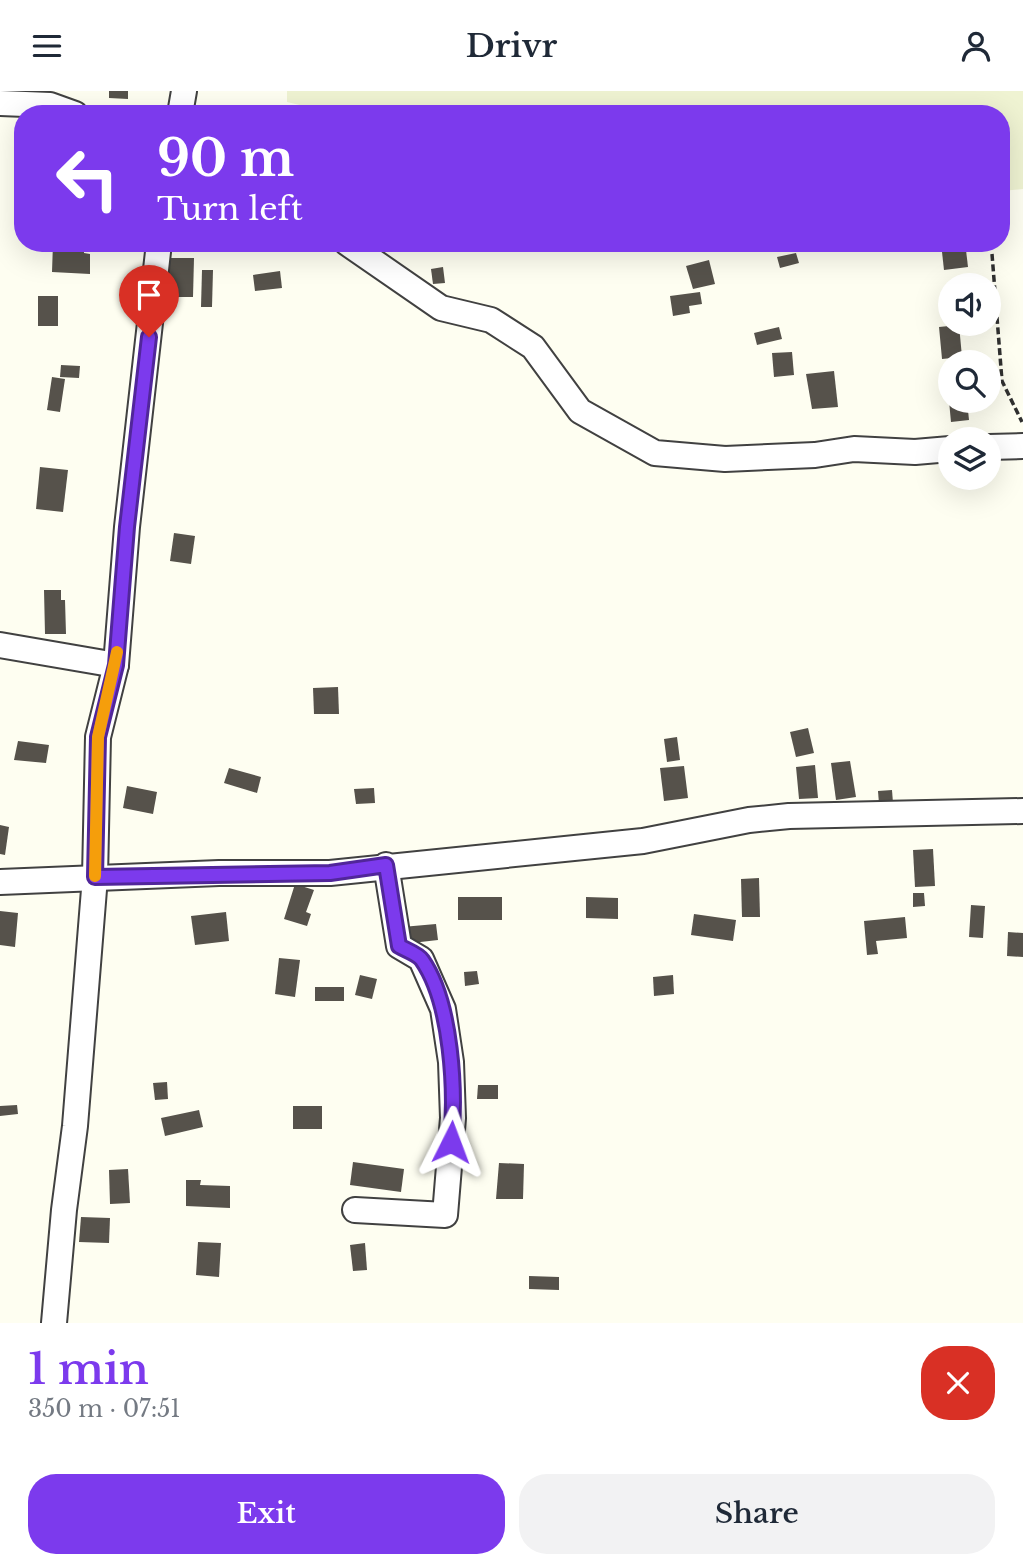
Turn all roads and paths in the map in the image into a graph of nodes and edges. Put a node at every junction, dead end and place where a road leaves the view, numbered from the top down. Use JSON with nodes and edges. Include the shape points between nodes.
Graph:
{"nodes":[{"id":1,"x":0,"y":103,"type":"edge"},
{"id":2,"x":50,"y":105,"type":"edge"},
{"id":3,"x":158,"y":252,"type":"edge"},
{"id":4,"x":359,"y":252,"type":"edge"},
{"id":5,"x":992,"y":254,"type":"dead end"},
{"id":6,"x":1023,"y":424,"type":"edge"},
{"id":7,"x":1023,"y":446,"type":"edge"},
{"id":8,"x":1001,"y":447,"type":"edge"},
{"id":9,"x":938,"y":450,"type":"edge"},
{"id":10,"x":0,"y":645,"type":"edge"},
{"id":11,"x":116,"y":665,"type":"junction"},
{"id":12,"x":1023,"y":811,"type":"edge"},
{"id":13,"x":386,"y":865,"type":"junction"},
{"id":14,"x":95,"y":877,"type":"junction"},
{"id":15,"x":0,"y":882,"type":"edge"},
{"id":16,"x":355,"y":1210,"type":"dead end"},
{"id":17,"x":54,"y":1323,"type":"edge"}],
"edges":[{"from":1,"to":2,"type":"street"},
{"from":3,"to":11,"type":"street"},
{"from":4,"to":9,"type":"street","via":[[441,308],[491,320],[533,347],[580,411],[655,453],[725,459],[854,449]]},
{"from":5,"to":6,"type":"path","via":[[1002,381]]},
{"from":7,"to":8,"type":"street"},
{"from":10,"to":11,"type":"street"},
{"from":11,"to":14,"type":"street","via":[[98,737]]},
{"from":12,"to":13,"type":"street","via":[[789,816],[643,841]]},
{"from":13,"to":14,"type":"street","via":[[330,873]]},
{"from":13,"to":16,"type":"street","via":[[399,946],[421,958],[443,1009],[453,1118],[445,1215]]},
{"from":14,"to":15,"type":"street"},
{"from":14,"to":17,"type":"street"}]}
